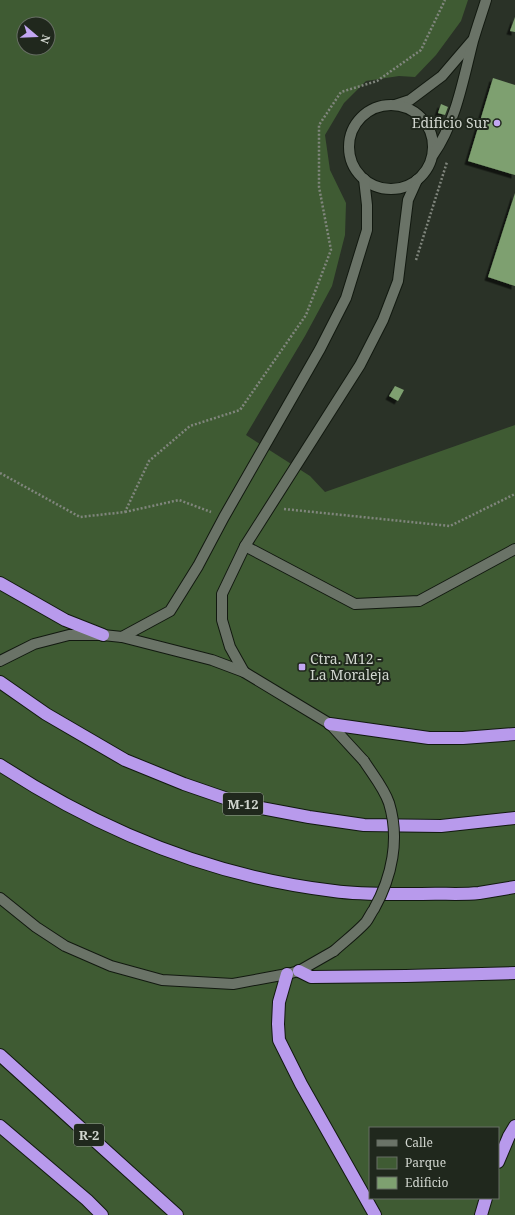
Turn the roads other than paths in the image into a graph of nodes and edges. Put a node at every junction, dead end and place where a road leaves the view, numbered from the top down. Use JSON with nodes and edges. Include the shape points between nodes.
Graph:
{"nodes":[{"id":1,"x":486,"y":0,"type":"edge"},
{"id":2,"x":474,"y":39,"type":"junction"},
{"id":3,"x":395,"y":105,"type":"junction"},
{"id":4,"x":433,"y":155,"type":"junction"},
{"id":5,"x":364,"y":179,"type":"junction"},
{"id":6,"x":417,"y":180,"type":"junction"},
{"id":7,"x":244,"y":546,"type":"junction"},
{"id":8,"x":515,"y":549,"type":"edge"},
{"id":9,"x":0,"y":583,"type":"edge"},
{"id":10,"x":103,"y":635,"type":"junction"},
{"id":11,"x":122,"y":637,"type":"junction"},
{"id":12,"x":0,"y":661,"type":"edge"},
{"id":13,"x":244,"y":672,"type":"junction"},
{"id":14,"x":0,"y":682,"type":"edge"},
{"id":15,"x":330,"y":724,"type":"junction"},
{"id":16,"x":515,"y":734,"type":"edge"},
{"id":17,"x":0,"y":765,"type":"edge"},
{"id":18,"x":515,"y":818,"type":"edge"},
{"id":19,"x":515,"y":887,"type":"edge"},
{"id":20,"x":0,"y":900,"type":"edge"},
{"id":21,"x":299,"y":971,"type":"junction"},
{"id":22,"x":515,"y":973,"type":"edge"},
{"id":23,"x":287,"y":974,"type":"junction"},
{"id":24,"x":0,"y":1055,"type":"edge"},
{"id":25,"x":0,"y":1126,"type":"edge"},
{"id":26,"x":515,"y":1126,"type":"edge"},
{"id":27,"x":499,"y":1160,"type":"edge"},
{"id":28,"x":486,"y":1199,"type":"edge"},
{"id":29,"x":102,"y":1215,"type":"edge"},
{"id":30,"x":177,"y":1215,"type":"edge"},
{"id":31,"x":375,"y":1215,"type":"edge"},
{"id":32,"x":481,"y":1215,"type":"edge"}],
"edges":[{"from":1,"to":2,"type":"street"},
{"from":2,"to":3,"type":"street","via":[[442,76],[410,100]]},
{"from":2,"to":4,"type":"street","via":[[461,92],[441,143]]},
{"from":3,"to":4,"type":"street","via":[[412,111],[425,122],[432,138]]},
{"from":3,"to":5,"type":"street","via":[[380,107],[367,113],[356,124],[350,138],[350,153],[355,168]]},
{"from":4,"to":6,"type":"street","via":[[424,173]]},
{"from":5,"to":6,"type":"street","via":[[390,189],[404,187]]},
{"from":5,"to":11,"type":"street","via":[[366,230],[346,298],[320,349],[170,611]]},
{"from":6,"to":7,"type":"street","via":[[408,200],[398,281],[383,320],[360,365]]},
{"from":7,"to":8,"type":"street","via":[[355,604],[419,601]]},
{"from":7,"to":13,"type":"street","via":[[222,594],[222,620],[230,647]]},
{"from":9,"to":10,"type":"highway","via":[[65,620]]},
{"from":10,"to":11,"type":"street"},
{"from":10,"to":12,"type":"street","via":[[69,635],[34,644]]},
{"from":11,"to":13,"type":"street","via":[[212,660]]},
{"from":13,"to":15,"type":"street"},
{"from":14,"to":18,"type":"highway","number":"M-12","via":[[46,714],[125,760],[245,805],[364,825],[441,826]]},
{"from":15,"to":16,"type":"highway","via":[[429,738]]},
{"from":15,"to":21,"type":"street","bridge":true,"via":[[364,761],[382,788],[389,802],[394,845],[390,874],[366,922],[334,950]]},
{"from":17,"to":19,"type":"highway","via":[[34,787],[104,824],[163,849],[265,880],[335,892],[398,894],[478,893]]},
{"from":20,"to":23,"type":"street","via":[[65,946],[111,966],[162,980],[233,984]]},
{"from":21,"to":22,"type":"highway","via":[[312,977]]},
{"from":21,"to":23,"type":"street"},
{"from":23,"to":31,"type":"highway","via":[[279,1002],[279,1040],[304,1090]]},
{"from":24,"to":30,"type":"highway","number":"R-2"},
{"from":25,"to":29,"type":"highway"},
{"from":26,"to":27,"type":"highway"},
{"from":28,"to":32,"type":"highway"}]}
